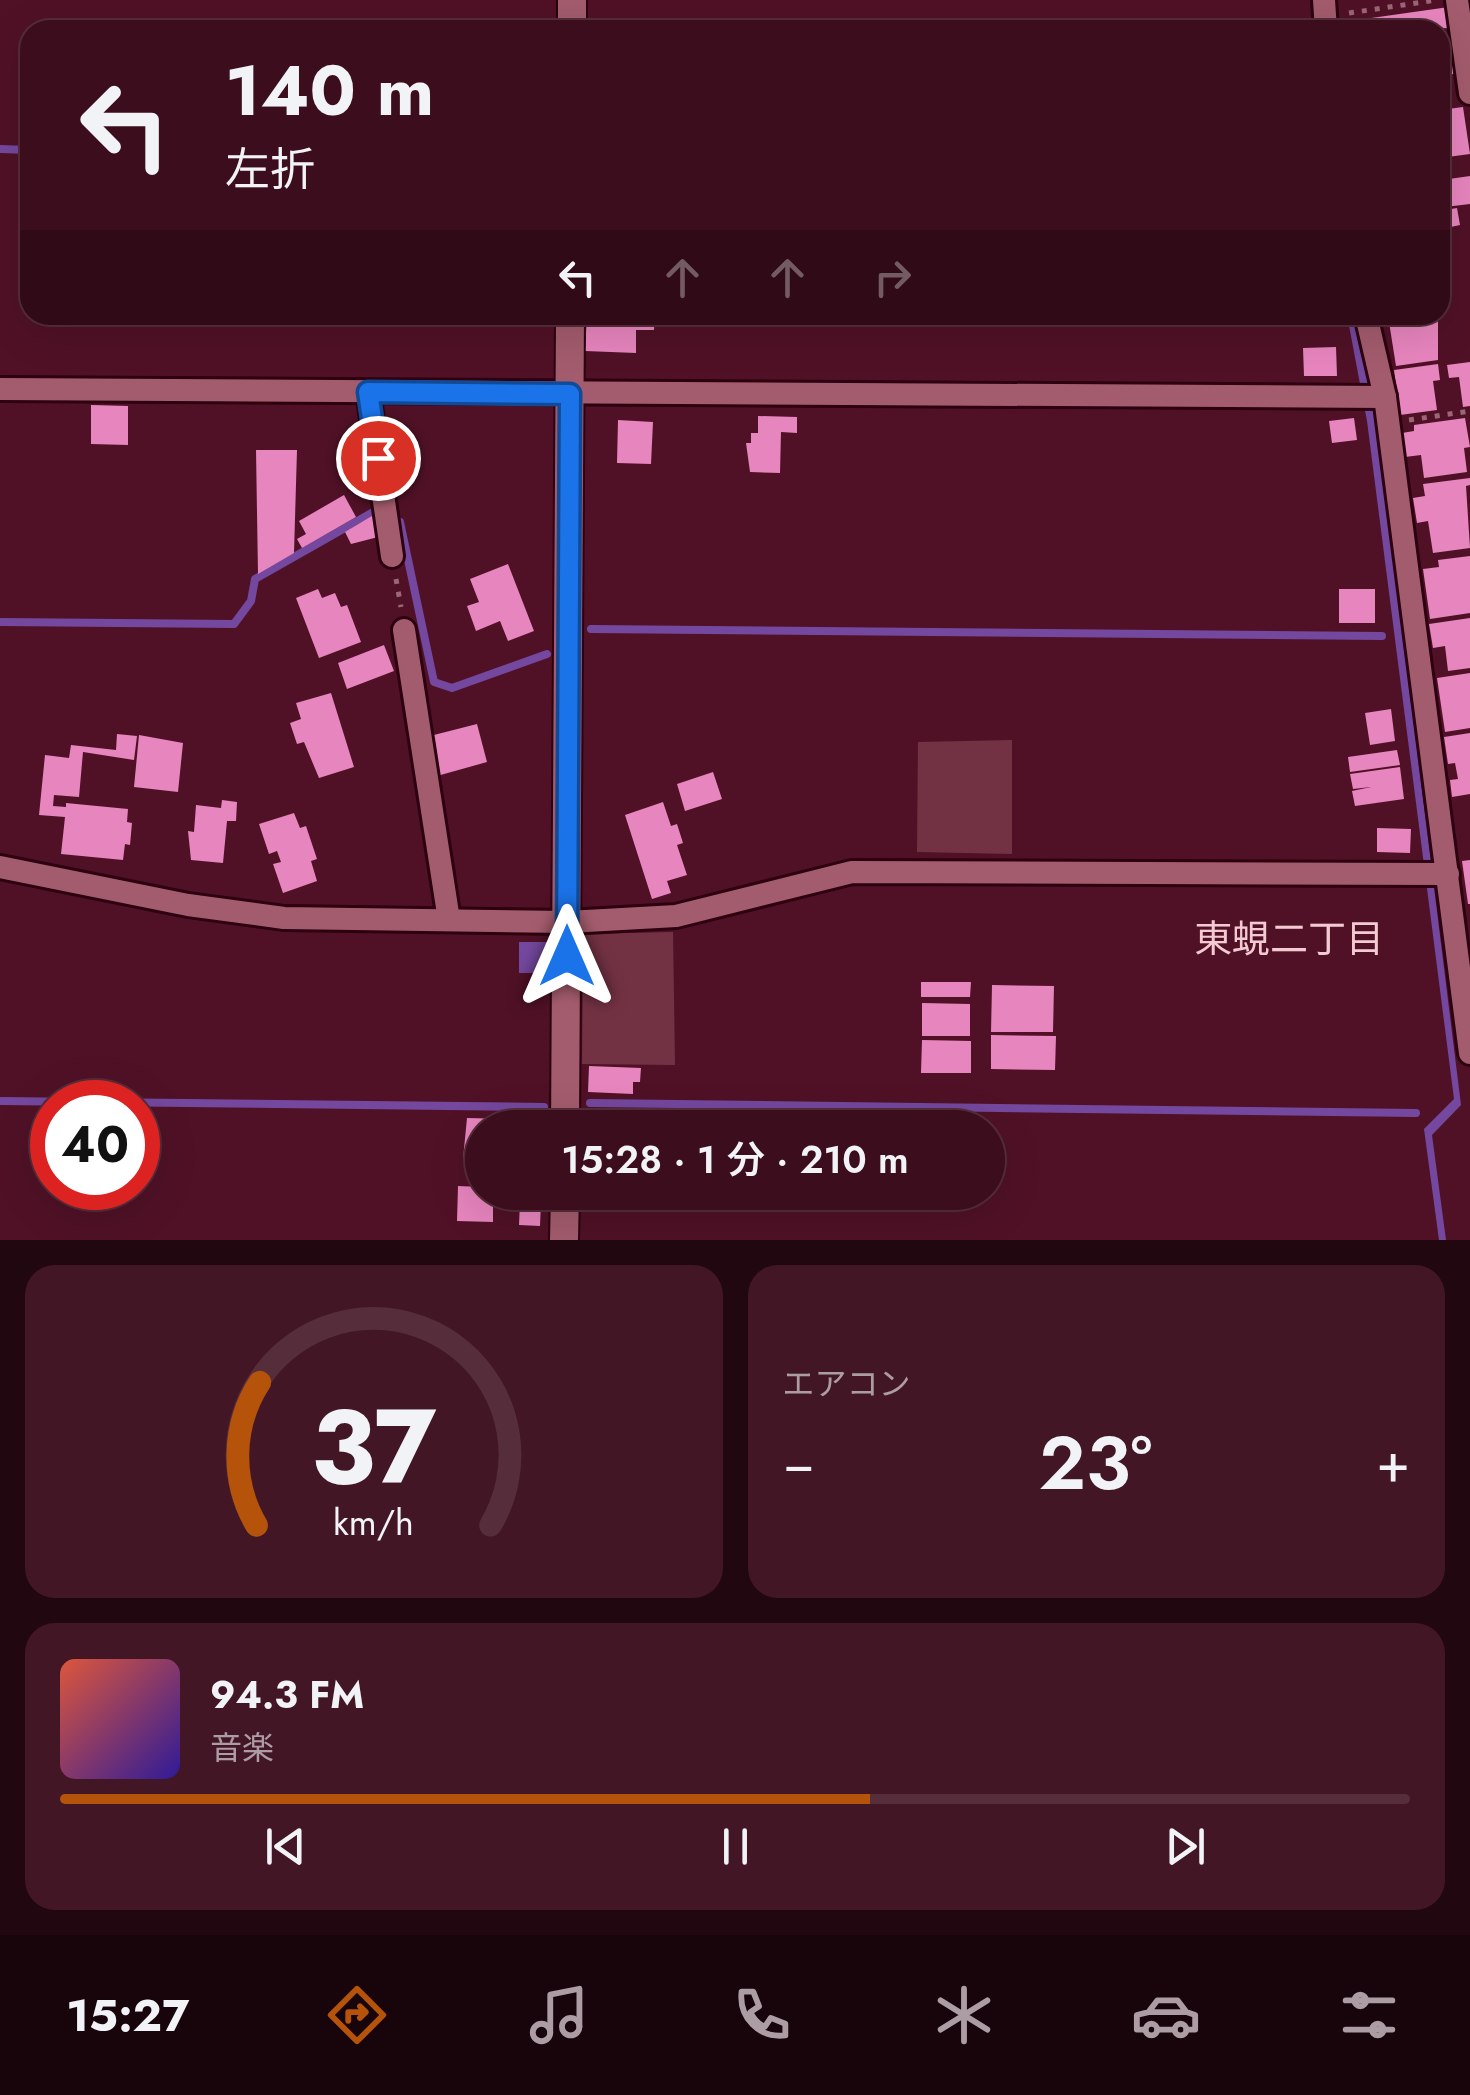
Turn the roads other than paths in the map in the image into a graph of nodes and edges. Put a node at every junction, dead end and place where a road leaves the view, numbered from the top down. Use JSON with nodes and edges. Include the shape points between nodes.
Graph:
{"nodes":[{"id":1,"x":1457,"y":0,"type":"edge"},
{"id":2,"x":1470,"y":92,"type":"edge"},
{"id":3,"x":570,"y":325,"type":"edge"},
{"id":4,"x":1367,"y":325,"type":"edge"},
{"id":5,"x":0,"y":389,"type":"edge"},
{"id":6,"x":368,"y":392,"type":"junction"},
{"id":7,"x":570,"y":394,"type":"junction"},
{"id":8,"x":1373,"y":397,"type":"junction"},
{"id":9,"x":392,"y":556,"type":"road end"},
{"id":10,"x":404,"y":630,"type":"road end"},
{"id":11,"x":0,"y":867,"type":"edge"},
{"id":12,"x":1435,"y":874,"type":"junction"},
{"id":13,"x":449,"y":920,"type":"junction"},
{"id":14,"x":568,"y":922,"type":"junction"},
{"id":15,"x":1470,"y":1053,"type":"edge"},
{"id":16,"x":566,"y":1110,"type":"edge"},
{"id":17,"x":565,"y":1210,"type":"edge"},
{"id":18,"x":564,"y":1240,"type":"edge"}],
"edges":[{"from":1,"to":2,"type":"street"},
{"from":3,"to":7,"type":"street"},
{"from":4,"to":8,"type":"street"},
{"from":5,"to":6,"type":"street"},
{"from":6,"to":7,"type":"street"},
{"from":6,"to":9,"type":"street"},
{"from":7,"to":8,"type":"street"},
{"from":7,"to":14,"type":"street"},
{"from":8,"to":12,"type":"street","via":[[1388,423]]},
{"from":10,"to":13,"type":"street"},
{"from":11,"to":13,"type":"street","via":[[284,918]]},
{"from":12,"to":14,"type":"street","via":[[852,872],[676,916]]},
{"from":12,"to":15,"type":"street"},
{"from":13,"to":14,"type":"street"},
{"from":14,"to":16,"type":"street"},
{"from":17,"to":18,"type":"street"}]}
